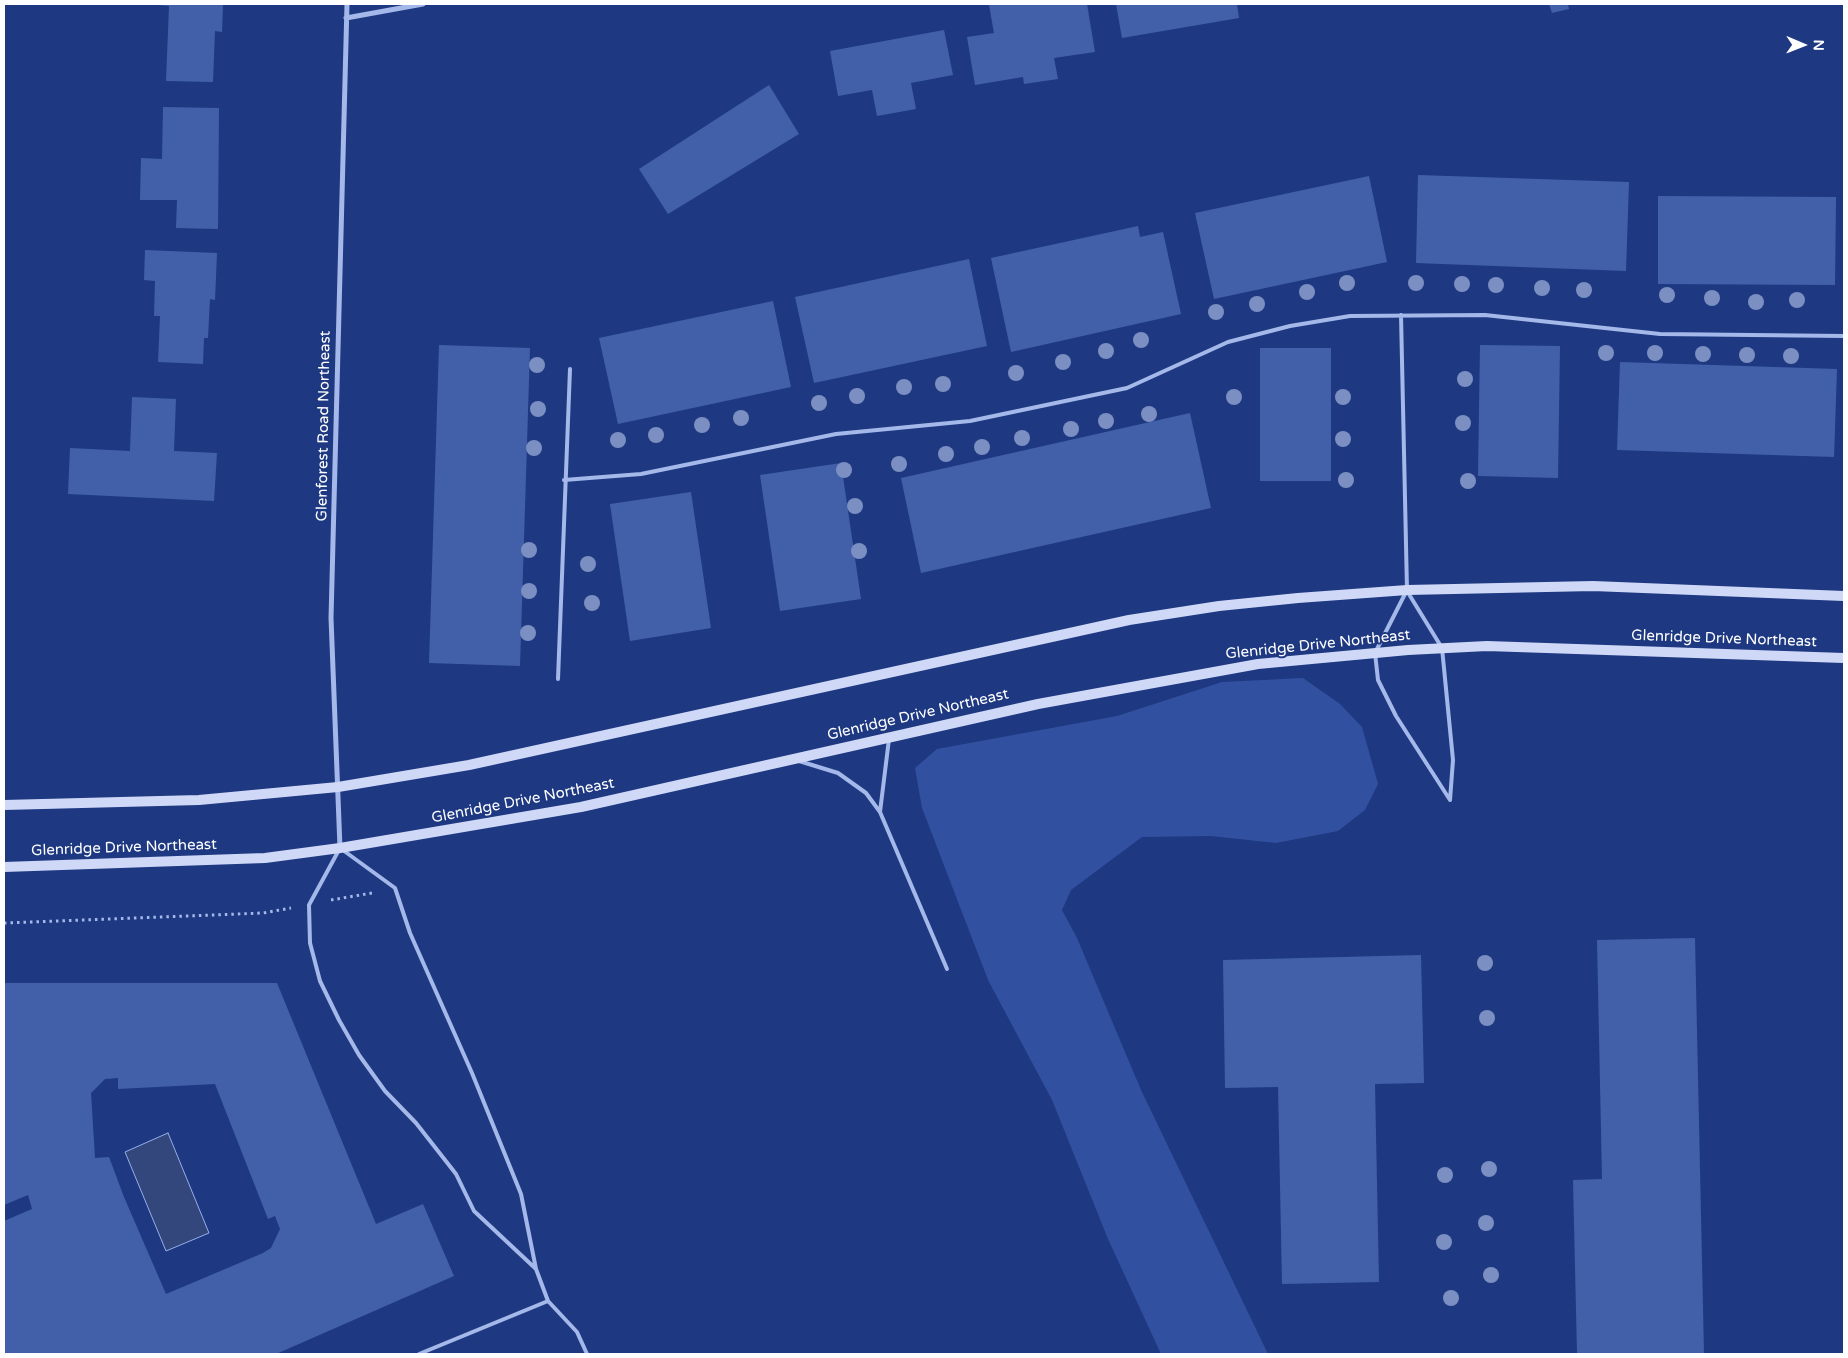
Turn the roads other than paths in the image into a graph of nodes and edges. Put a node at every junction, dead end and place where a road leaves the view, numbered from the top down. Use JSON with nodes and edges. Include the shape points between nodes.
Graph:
{"nodes":[{"id":1,"x":347,"y":4,"type":"edge"},
{"id":2,"x":423,"y":4,"type":"edge"},
{"id":3,"x":346,"y":18,"type":"junction"},
{"id":4,"x":1401,"y":315,"type":"junction"},
{"id":5,"x":1844,"y":336,"type":"edge"},
{"id":6,"x":570,"y":369,"type":"dead end"},
{"id":7,"x":564,"y":480,"type":"junction"},
{"id":8,"x":1407,"y":590,"type":"junction"},
{"id":9,"x":1844,"y":596,"type":"edge"},
{"id":10,"x":1442,"y":648,"type":"junction"},
{"id":11,"x":1375,"y":653,"type":"junction"},
{"id":12,"x":1844,"y":658,"type":"edge"},
{"id":13,"x":558,"y":679,"type":"dead end"},
{"id":14,"x":889,"y":737,"type":"junction"},
{"id":15,"x":792,"y":759,"type":"junction"},
{"id":16,"x":338,"y":787,"type":"junction"},
{"id":17,"x":4,"y":805,"type":"edge"},
{"id":18,"x":880,"y":812,"type":"junction"},
{"id":19,"x":340,"y":848,"type":"junction"},
{"id":20,"x":4,"y":867,"type":"edge"},
{"id":21,"x":947,"y":970,"type":"dead end"},
{"id":22,"x":536,"y":1269,"type":"junction"},
{"id":23,"x":548,"y":1301,"type":"junction"},
{"id":24,"x":419,"y":1354,"type":"edge"},
{"id":25,"x":587,"y":1354,"type":"edge"}],
"edges":[{"from":1,"to":3,"type":"street","name":"Glenforest Road Northeast"},
{"from":2,"to":3,"type":"street"},
{"from":3,"to":16,"type":"street","name":"Glenforest Road Northeast","via":[[331,618]]},
{"from":4,"to":5,"type":"lane","via":[[1484,315],[1660,334]]},
{"from":4,"to":7,"type":"lane","via":[[1350,316],[1236,339],[1127,388],[970,421],[836,434],[641,474]]},
{"from":4,"to":8,"type":"lane"},
{"from":6,"to":7,"type":"lane"},
{"from":7,"to":13,"type":"lane"},
{"from":8,"to":9,"type":"main road","via":[[1593,586]]},
{"from":8,"to":10,"type":"lane"},
{"from":8,"to":11,"type":"lane"},
{"from":8,"to":16,"type":"main road","via":[[1219,606],[1129,620],[479,763]]},
{"from":10,"to":11,"type":"main road","name":"Glenridge Drive Northeast"},
{"from":10,"to":11,"type":"lane","via":[[1453,760],[1450,800],[1396,716],[1378,680]]},
{"from":10,"to":12,"type":"main road","name":"Glenridge Drive Northeast","via":[[1486,646]]},
{"from":11,"to":14,"type":"main road","name":"Glenridge Drive Northeast","via":[[1258,664],[1038,704]]},
{"from":14,"to":15,"type":"main road","name":"Glenridge Drive Northeast"},
{"from":14,"to":18,"type":"lane"},
{"from":15,"to":18,"type":"lane","via":[[838,773],[866,793]]},
{"from":15,"to":19,"type":"main road","name":"Glenridge Drive Northeast","via":[[581,807]]},
{"from":16,"to":17,"type":"main road","via":[[199,800]]},
{"from":16,"to":19,"type":"street","name":"Glenforest Road Northeast"},
{"from":18,"to":21,"type":"lane"},
{"from":19,"to":20,"type":"main road","name":"Glenridge Drive Northeast","via":[[265,858]]},
{"from":19,"to":22,"type":"lane","via":[[395,888],[410,933],[521,1194]]},
{"from":19,"to":22,"type":"lane","via":[[309,905],[310,943],[320,982],[360,1055],[385,1091],[416,1123],[456,1174],[474,1211]]},
{"from":22,"to":23,"type":"lane"},
{"from":23,"to":24,"type":"lane"},
{"from":23,"to":25,"type":"lane","via":[[577,1332]]}]}
